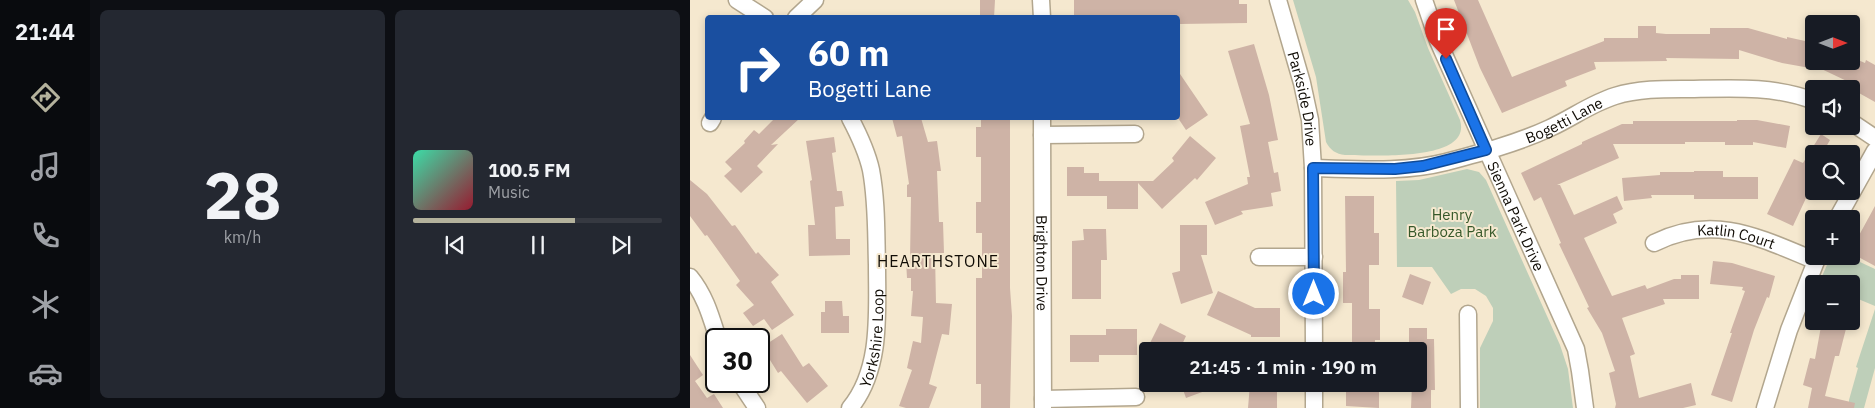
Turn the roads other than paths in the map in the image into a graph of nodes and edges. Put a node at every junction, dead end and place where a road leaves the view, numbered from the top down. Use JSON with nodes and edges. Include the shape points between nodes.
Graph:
{"nodes":[{"id":1,"x":737,"y":0,"type":"edge"},
{"id":2,"x":814,"y":0,"type":"edge"},
{"id":3,"x":1041,"y":0,"type":"edge"},
{"id":4,"x":1278,"y":0,"type":"edge"},
{"id":5,"x":1424,"y":0,"type":"edge"},
{"id":6,"x":760,"y":15,"type":"edge"},
{"id":7,"x":799,"y":15,"type":"edge"},
{"id":8,"x":1042,"y":15,"type":"edge"},
{"id":9,"x":1805,"y":99,"type":"edge"},
{"id":10,"x":851,"y":120,"type":"edge"},
{"id":11,"x":1042,"y":120,"type":"edge"},
{"id":12,"x":1860,"y":128,"type":"edge"},
{"id":13,"x":1135,"y":134,"type":"dead end"},
{"id":14,"x":1042,"y":135,"type":"junction"},
{"id":15,"x":1875,"y":138,"type":"edge"},
{"id":16,"x":1486,"y":150,"type":"junction"},
{"id":17,"x":1875,"y":151,"type":"edge"},
{"id":18,"x":1313,"y":168,"type":"junction"},
{"id":19,"x":1842,"y":210,"type":"edge"},
{"id":20,"x":1654,"y":243,"type":"dead end"},
{"id":21,"x":1805,"y":255,"type":"edge"},
{"id":22,"x":1259,"y":257,"type":"dead end"},
{"id":23,"x":1314,"y":257,"type":"junction"},
{"id":24,"x":1815,"y":265,"type":"edge"},
{"id":25,"x":690,"y":277,"type":"edge"},
{"id":26,"x":1468,"y":314,"type":"dead end"},
{"id":27,"x":715,"y":328,"type":"edge"},
{"id":28,"x":1314,"y":342,"type":"edge"},
{"id":29,"x":1314,"y":392,"type":"edge"},
{"id":30,"x":747,"y":393,"type":"edge"},
{"id":31,"x":1136,"y":398,"type":"dead end"},
{"id":32,"x":1043,"y":403,"type":"edge"},
{"id":33,"x":758,"y":408,"type":"edge"},
{"id":34,"x":850,"y":408,"type":"edge"},
{"id":35,"x":1314,"y":408,"type":"edge"},
{"id":36,"x":1469,"y":408,"type":"edge"},
{"id":37,"x":1585,"y":408,"type":"edge"},
{"id":38,"x":1765,"y":408,"type":"edge"}],
"edges":[{"from":1,"to":6,"type":"street"},
{"from":2,"to":7,"type":"street"},
{"from":3,"to":8,"type":"street"},
{"from":4,"to":18,"type":"street","name":"Parkside Drive","via":[[1310,120]]},
{"from":5,"to":16,"type":"street","name":"Sienna Park Drive","via":[[1438,41]]},
{"from":9,"to":16,"type":"street","name":"Bogetti Lane","via":[[1784,92],[1756,89],[1635,92],[1614,96],[1550,128]]},
{"from":10,"to":34,"type":"street","name":"Yorkshire Loop","via":[[863,143],[871,170],[876,217],[877,325],[867,378]]},
{"from":11,"to":14,"type":"street","name":"Brighton Drive"},
{"from":12,"to":15,"type":"street"},
{"from":13,"to":14,"type":"street"},
{"from":14,"to":32,"type":"street","name":"Brighton Drive"},
{"from":16,"to":18,"type":"street","name":"Bogetti Lane","via":[[1423,166],[1395,169]]},
{"from":16,"to":37,"type":"street","name":"Sienna Park Drive","via":[[1576,349]]},
{"from":17,"to":19,"type":"street"},
{"from":18,"to":23,"type":"street","name":"Parkside Drive"},
{"from":20,"to":21,"type":"street","name":"Katlin Court","via":[[1673,233],[1722,229],[1749,234]]},
{"from":22,"to":23,"type":"street"},
{"from":23,"to":28,"type":"street","name":"Parkside Drive"},
{"from":24,"to":38,"type":"street","via":[[1789,330]]},
{"from":25,"to":27,"type":"street","via":[[710,311]]},
{"from":26,"to":36,"type":"street"},
{"from":29,"to":35,"type":"street"},
{"from":30,"to":33,"type":"street"},
{"from":31,"to":32,"type":"street"}]}
